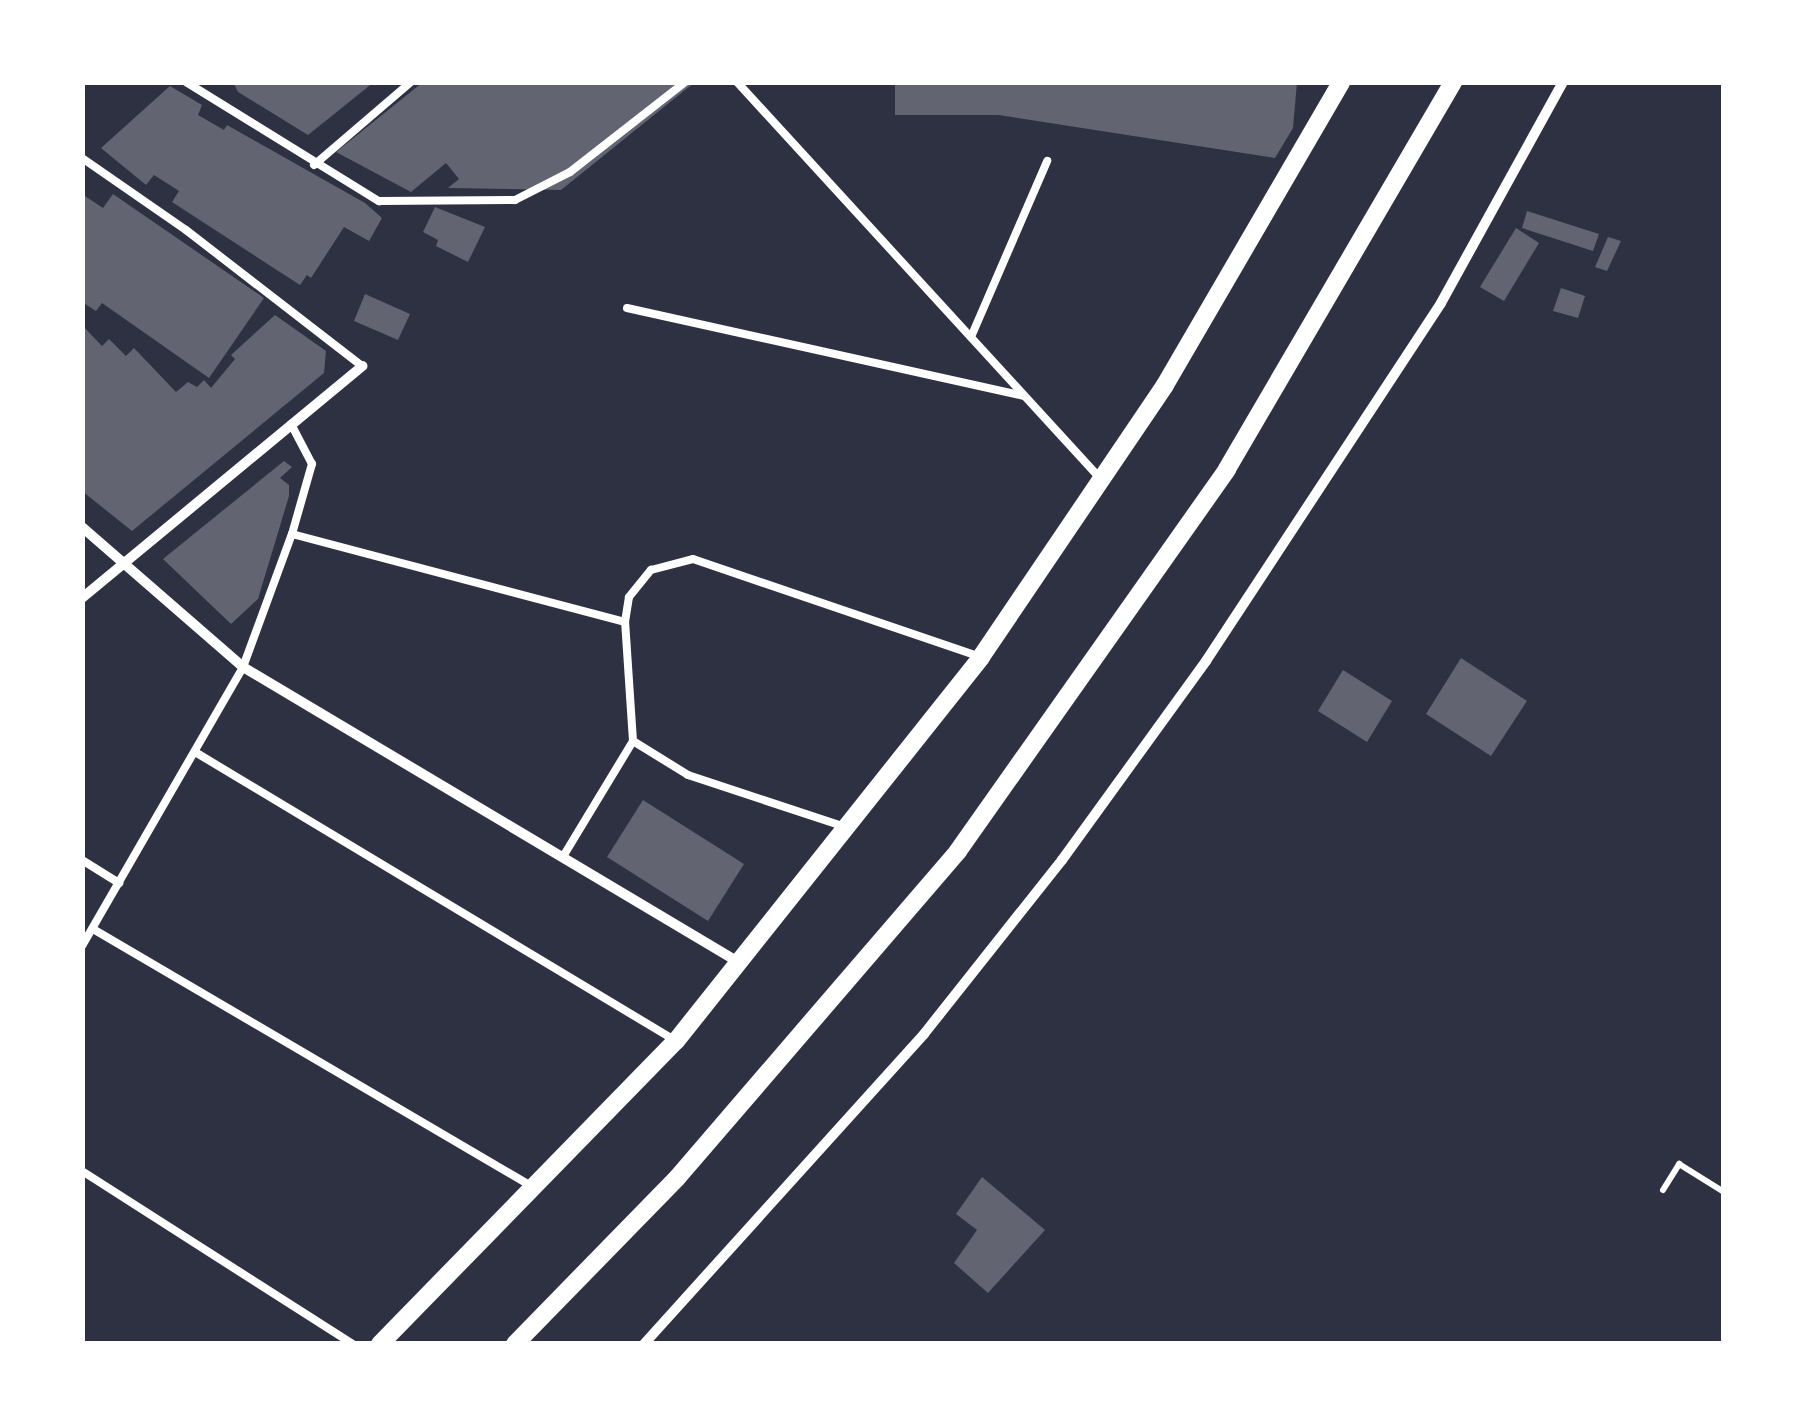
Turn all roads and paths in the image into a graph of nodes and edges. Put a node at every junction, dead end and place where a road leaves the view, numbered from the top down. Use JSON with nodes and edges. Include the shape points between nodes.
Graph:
{"nodes":[{"id":1,"x":186,"y":82,"type":"edge"},
{"id":2,"x":411,"y":82,"type":"edge"},
{"id":3,"x":685,"y":82,"type":"edge"},
{"id":4,"x":737,"y":82,"type":"edge"},
{"id":5,"x":1341,"y":82,"type":"edge"},
{"id":6,"x":1453,"y":82,"type":"edge"},
{"id":7,"x":1564,"y":82,"type":"edge"},
{"id":8,"x":82,"y":158,"type":"edge"},
{"id":9,"x":1047,"y":160,"type":"dead end"},
{"id":10,"x":314,"y":165,"type":"junction"},
{"id":11,"x":627,"y":308,"type":"dead end"},
{"id":12,"x":970,"y":337,"type":"junction"},
{"id":13,"x":362,"y":366,"type":"joint"},
{"id":14,"x":1024,"y":396,"type":"junction"},
{"id":15,"x":291,"y":424,"type":"junction"},
{"id":16,"x":1102,"y":481,"type":"junction"},
{"id":17,"x":82,"y":527,"type":"edge"},
{"id":18,"x":292,"y":534,"type":"junction"},
{"id":19,"x":123,"y":565,"type":"junction"},
{"id":20,"x":82,"y":598,"type":"edge"},
{"id":21,"x":624,"y":622,"type":"junction"},
{"id":22,"x":981,"y":657,"type":"junction"},
{"id":23,"x":243,"y":667,"type":"junction"},
{"id":24,"x":633,"y":741,"type":"junction"},
{"id":25,"x":195,"y":752,"type":"junction"},
{"id":26,"x":846,"y":828,"type":"junction"},
{"id":27,"x":564,"y":855,"type":"junction"},
{"id":28,"x":82,"y":860,"type":"edge"},
{"id":29,"x":119,"y":883,"type":"junction"},
{"id":30,"x":93,"y":929,"type":"junction"},
{"id":31,"x":82,"y":946,"type":"edge"},
{"id":32,"x":740,"y":962,"type":"junction"},
{"id":33,"x":676,"y":1041,"type":"junction"},
{"id":34,"x":82,"y":1171,"type":"edge"},
{"id":35,"x":535,"y":1188,"type":"junction"},
{"id":36,"x":1663,"y":1190,"type":"dead end"},
{"id":37,"x":1724,"y":1192,"type":"edge"},
{"id":38,"x":353,"y":1344,"type":"edge"},
{"id":39,"x":380,"y":1344,"type":"edge"},
{"id":40,"x":515,"y":1344,"type":"edge"},
{"id":41,"x":644,"y":1344,"type":"edge"}],
"edges":[{"from":1,"to":10,"type":"lane"},
{"from":2,"to":10,"type":"lane"},
{"from":3,"to":10,"type":"lane","via":[[570,172],[514,200],[379,201]]},
{"from":4,"to":12,"type":"lane"},
{"from":5,"to":16,"type":"street","via":[[1166,386]]},
{"from":6,"to":40,"type":"street","via":[[1227,469],[958,851],[677,1178]]},
{"from":7,"to":41,"type":"street","via":[[1441,303],[1206,661],[1062,860],[924,1034]]},
{"from":8,"to":13,"type":"lane"},
{"from":9,"to":12,"type":"lane"},
{"from":11,"to":14,"type":"lane"},
{"from":12,"to":14,"type":"lane"},
{"from":13,"to":15,"type":"street"},
{"from":14,"to":16,"type":"lane"},
{"from":15,"to":18,"type":"lane","via":[[312,464]]},
{"from":15,"to":19,"type":"street"},
{"from":16,"to":22,"type":"street"},
{"from":17,"to":19,"type":"street"},
{"from":18,"to":21,"type":"lane"},
{"from":18,"to":23,"type":"lane"},
{"from":19,"to":20,"type":"street"},
{"from":19,"to":23,"type":"street"},
{"from":21,"to":22,"type":"lane","via":[[629,598],[651,570],[693,558]]},
{"from":21,"to":24,"type":"lane"},
{"from":22,"to":26,"type":"street"},
{"from":23,"to":25,"type":"lane"},
{"from":23,"to":27,"type":"street"},
{"from":24,"to":26,"type":"lane","via":[[688,776]]},
{"from":24,"to":27,"type":"lane"},
{"from":25,"to":29,"type":"lane"},
{"from":25,"to":33,"type":"lane"},
{"from":26,"to":32,"type":"street"},
{"from":27,"to":32,"type":"street"},
{"from":28,"to":29,"type":"lane"},
{"from":29,"to":30,"type":"lane"},
{"from":30,"to":31,"type":"lane"},
{"from":30,"to":35,"type":"lane"},
{"from":32,"to":33,"type":"street"},
{"from":33,"to":35,"type":"street"},
{"from":34,"to":38,"type":"lane"},
{"from":35,"to":39,"type":"street"},
{"from":36,"to":37,"type":"path","via":[[1679,1164]]}]}
